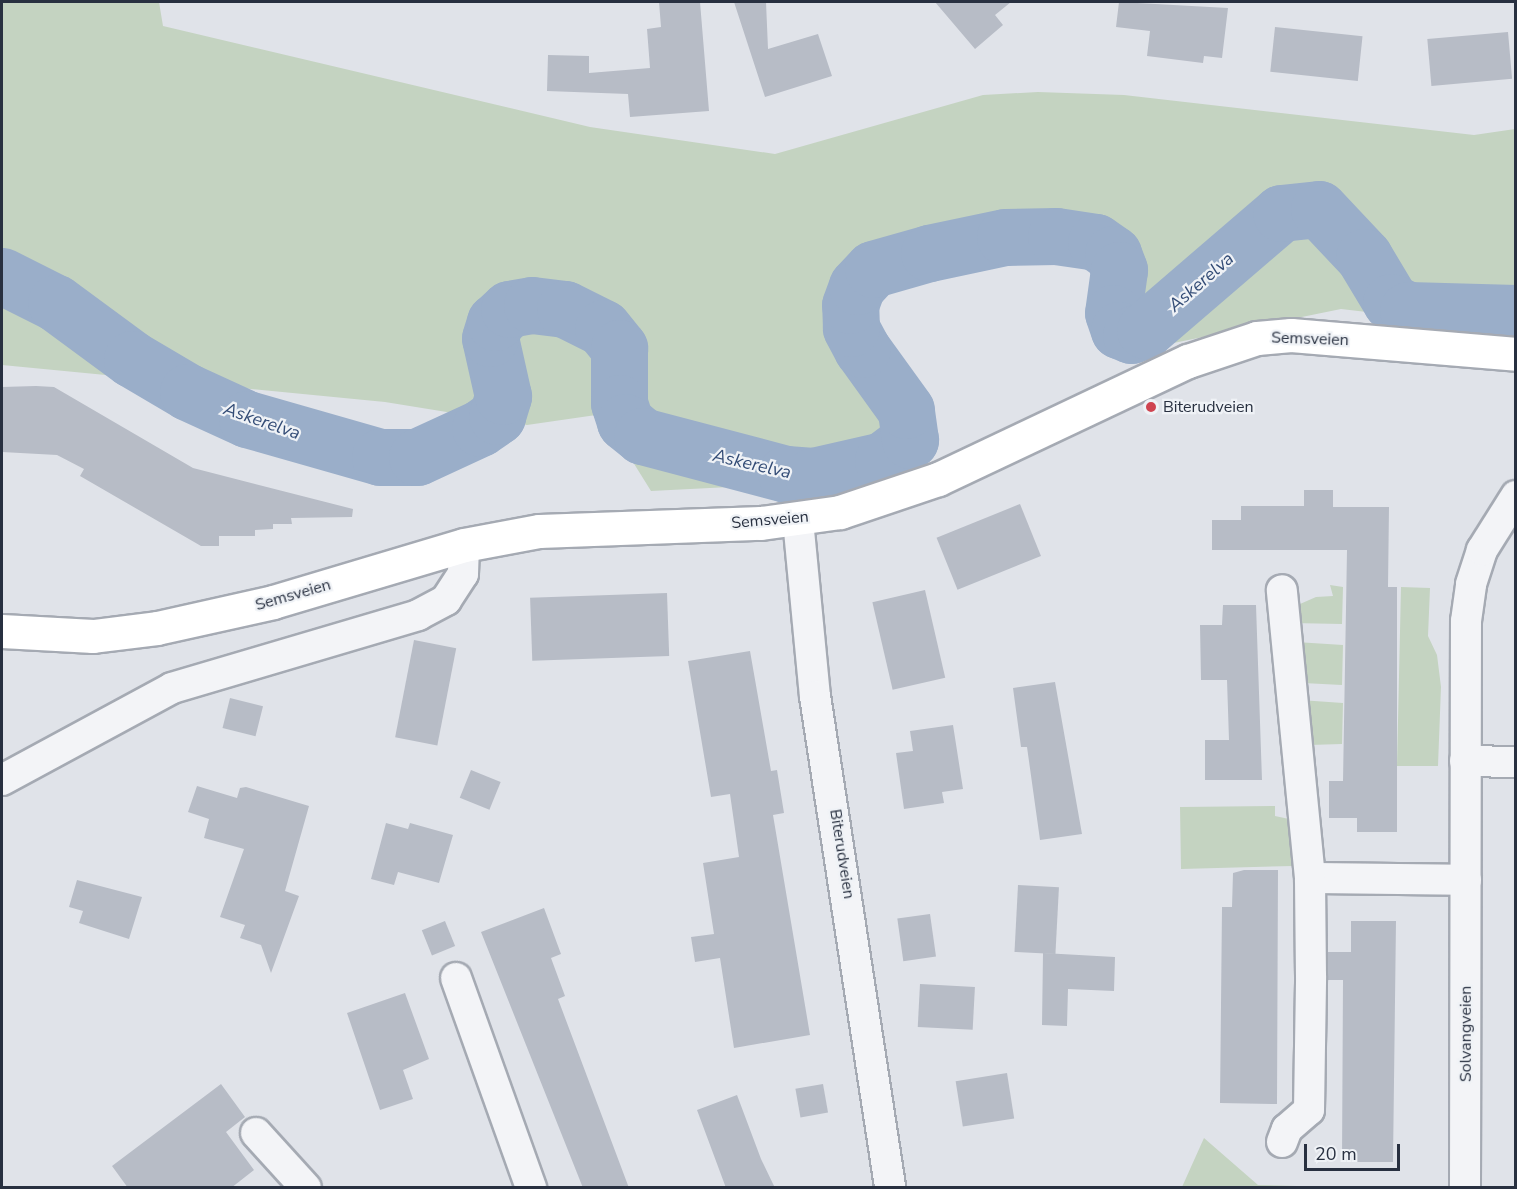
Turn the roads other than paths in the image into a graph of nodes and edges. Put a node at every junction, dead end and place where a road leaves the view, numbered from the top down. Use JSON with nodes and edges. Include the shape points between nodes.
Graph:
{"nodes":[{"id":1,"x":1515,"y":354,"type":"edge"},
{"id":2,"x":1515,"y":496,"type":"edge"},
{"id":3,"x":798,"y":520,"type":"junction"},
{"id":4,"x":464,"y":545,"type":"junction"},
{"id":5,"x":1282,"y":590,"type":"dead end"},
{"id":6,"x":2,"y":631,"type":"edge"},
{"id":7,"x":1465,"y":761,"type":"junction"},
{"id":8,"x":1515,"y":762,"type":"edge"},
{"id":9,"x":2,"y":780,"type":"edge"},
{"id":10,"x":1310,"y":878,"type":"junction"},
{"id":11,"x":1466,"y":880,"type":"junction"},
{"id":12,"x":456,"y":978,"type":"dead end"},
{"id":13,"x":256,"y":1133,"type":"dead end"},
{"id":14,"x":1282,"y":1142,"type":"dead end"},
{"id":15,"x":306,"y":1188,"type":"edge"},
{"id":16,"x":531,"y":1188,"type":"edge"},
{"id":17,"x":890,"y":1188,"type":"edge"},
{"id":18,"x":1465,"y":1188,"type":"edge"}],
"edges":[{"from":1,"to":3,"type":"main road","name":"Semsveien","via":[[1291,335],[1257,338],[1188,361],[938,479],[840,512]]},
{"from":2,"to":7,"type":"street","name":"Solvangveien","via":[[1482,550],[1471,584],[1464,672]]},
{"from":3,"to":4,"type":"main road","name":"Semsveien","via":[[578,528]]},
{"from":3,"to":17,"type":"street","name":"Biterudveien","via":[[815,696]]},
{"from":4,"to":6,"type":"main road","name":"Semsveien","via":[[273,602],[167,627],[93,636]]},
{"from":4,"to":9,"type":"street","via":[[463,574],[446,600],[418,615],[172,688]]},
{"from":5,"to":10,"type":"street"},
{"from":7,"to":8,"type":"street"},
{"from":7,"to":11,"type":"street","name":"Solvangveien"},
{"from":10,"to":11,"type":"street"},
{"from":10,"to":14,"type":"street","via":[[1309,1110],[1287,1129]]},
{"from":11,"to":18,"type":"street","name":"Solvangveien"},
{"from":12,"to":16,"type":"street"},
{"from":13,"to":15,"type":"street"}]}
